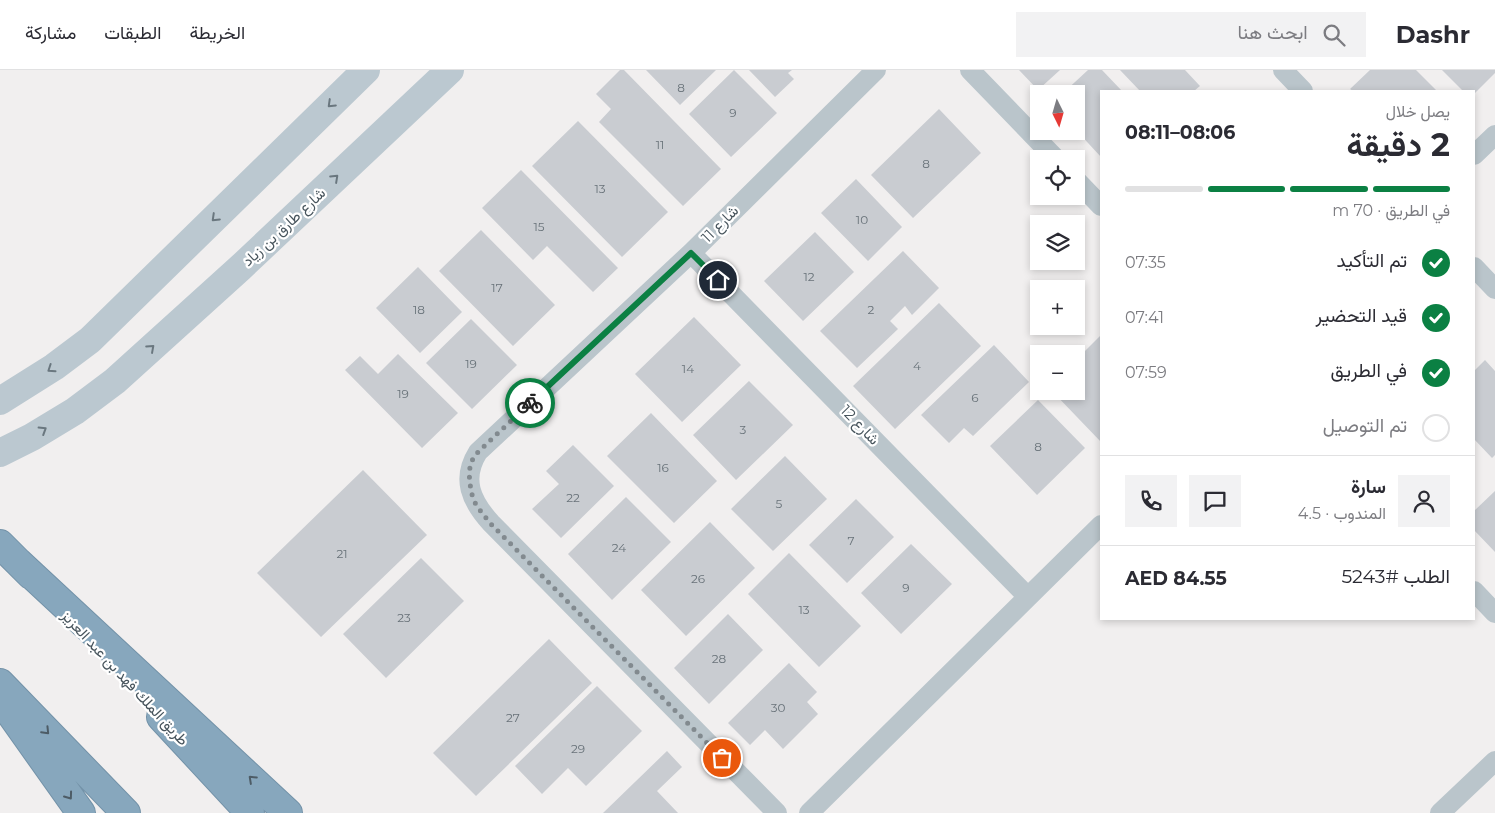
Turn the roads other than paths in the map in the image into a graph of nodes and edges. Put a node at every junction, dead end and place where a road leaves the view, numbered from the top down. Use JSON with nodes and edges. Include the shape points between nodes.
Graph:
{"nodes":[{"id":1,"x":366,"y":70,"type":"edge"},
{"id":2,"x":450,"y":70,"type":"edge"},
{"id":3,"x":876,"y":70,"type":"edge"},
{"id":4,"x":970,"y":70,"type":"edge"},
{"id":5,"x":1282,"y":70,"type":"edge"},
{"id":6,"x":1302,"y":90,"type":"edge"},
{"id":7,"x":1495,"y":134,"type":"edge"},
{"id":8,"x":1047,"y":150,"type":"edge"},
{"id":9,"x":1475,"y":154,"type":"edge"},
{"id":10,"x":1085,"y":189,"type":"edge"},
{"id":11,"x":1100,"y":205,"type":"edge"},
{"id":12,"x":691,"y":253,"type":"junction"},
{"id":13,"x":1475,"y":268,"type":"edge"},
{"id":14,"x":1495,"y":289,"type":"edge"},
{"id":15,"x":0,"y":401,"type":"edge"},
{"id":16,"x":0,"y":453,"type":"edge"},
{"id":17,"x":1100,"y":526,"type":"edge"},
{"id":18,"x":9,"y":553,"type":"edge"},
{"id":19,"x":1475,"y":593,"type":"edge"},
{"id":20,"x":1028,"y":597,"type":"junction"},
{"id":21,"x":1495,"y":613,"type":"edge"},
{"id":22,"x":0,"y":683,"type":"edge"},
{"id":23,"x":0,"y":700,"type":"edge"},
{"id":24,"x":1495,"y":760,"type":"edge"},
{"id":25,"x":81,"y":813,"type":"edge"},
{"id":26,"x":126,"y":813,"type":"edge"},
{"id":27,"x":250,"y":813,"type":"edge"},
{"id":28,"x":288,"y":813,"type":"edge"},
{"id":29,"x":777,"y":813,"type":"edge"},
{"id":30,"x":809,"y":813,"type":"edge"},
{"id":31,"x":1440,"y":813,"type":"edge"}],
"edges":[{"from":1,"to":15,"type":"main road","one_way":true,"via":[[90,340]]},
{"from":16,"to":2,"type":"main road","name":"شارع طارق بن زياد","one_way":true,"via":[[75,411],[115,381]]},
{"from":3,"to":12,"type":"street","name":"شارع 11"},
{"from":4,"to":8,"type":"street"},
{"from":5,"to":6,"type":"street"},
{"from":7,"to":9,"type":"street"},
{"from":10,"to":11,"type":"street"},
{"from":12,"to":20,"type":"street","name":"شارع 12"},
{"from":12,"to":29,"type":"street","name":"شارع 11","via":[[478,452],[471,462],[469,482],[476,505],[490,523]]},
{"from":13,"to":14,"type":"street"},
{"from":17,"to":20,"type":"street"},
{"from":18,"to":27,"type":"highway","name":"طريق الملك فهد بن عبد العزيز"},
{"from":28,"to":18,"type":"highway","one_way":true},
{"from":19,"to":21,"type":"street"},
{"from":20,"to":30,"type":"street"},
{"from":22,"to":26,"type":"highway","one_way":true},
{"from":23,"to":25,"type":"highway","one_way":true},
{"from":24,"to":31,"type":"street"}]}
